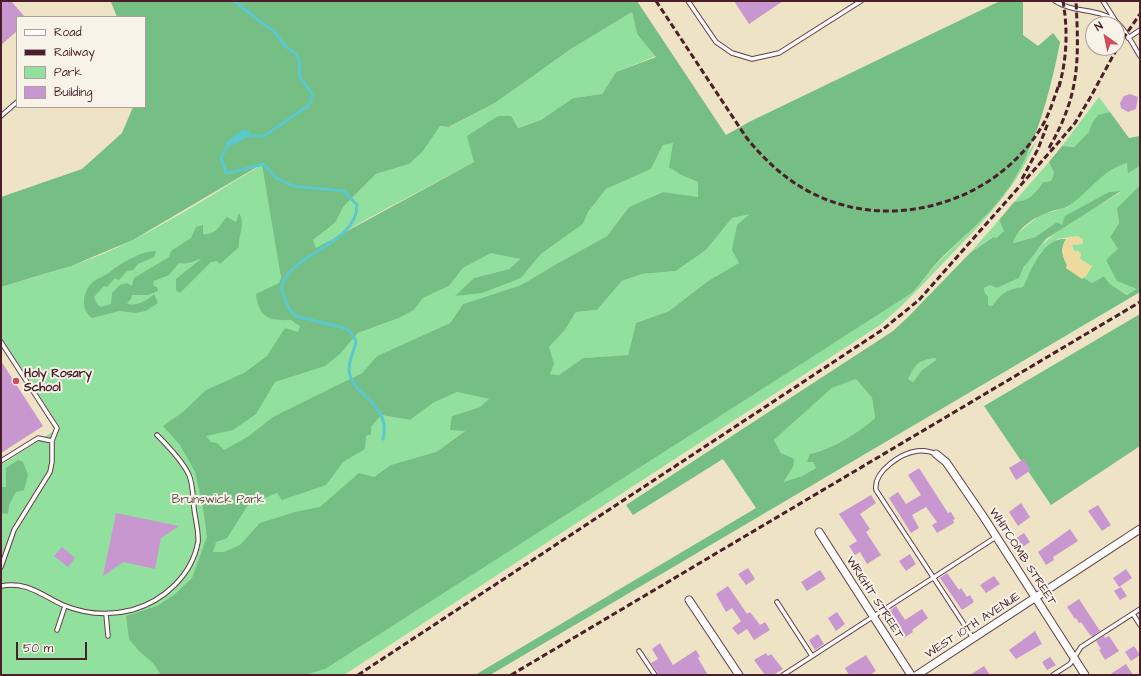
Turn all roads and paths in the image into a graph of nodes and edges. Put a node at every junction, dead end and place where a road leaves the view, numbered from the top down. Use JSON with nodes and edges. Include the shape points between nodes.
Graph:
{"nodes":[{"id":1,"x":688,"y":1,"type":"edge"},
{"id":2,"x":861,"y":1,"type":"edge"},
{"id":3,"x":1055,"y":1,"type":"edge"},
{"id":4,"x":1103,"y":1,"type":"edge"},
{"id":5,"x":1106,"y":16,"type":"edge"},
{"id":6,"x":1112,"y":16,"type":"edge"},
{"id":7,"x":1140,"y":30,"type":"edge"},
{"id":8,"x":1125,"y":34,"type":"edge"},
{"id":9,"x":1128,"y":38,"type":"junction"},
{"id":10,"x":1140,"y":56,"type":"edge"},
{"id":11,"x":16,"y":103,"type":"edge"},
{"id":12,"x":1,"y":116,"type":"edge"},
{"id":13,"x":1,"y":342,"type":"edge"},
{"id":14,"x":157,"y":435,"type":"dead end"},
{"id":15,"x":52,"y":441,"type":"junction"},
{"id":16,"x":936,"y":454,"type":"joint"},
{"id":17,"x":1,"y":461,"type":"edge"},
{"id":18,"x":1140,"y":529,"type":"edge"},
{"id":19,"x":819,"y":532,"type":"dead end"},
{"id":20,"x":996,"y":537,"type":"junction"},
{"id":21,"x":1,"y":567,"type":"edge"},
{"id":22,"x":933,"y":577,"type":"junction"},
{"id":23,"x":1,"y":586,"type":"edge"},
{"id":24,"x":1035,"y":598,"type":"junction"},
{"id":25,"x":689,"y":600,"type":"dead end"},
{"id":26,"x":777,"y":602,"type":"dead end"},
{"id":27,"x":65,"y":606,"type":"junction"},
{"id":28,"x":1140,"y":609,"type":"edge"},
{"id":29,"x":106,"y":614,"type":"junction"},
{"id":30,"x":1133,"y":614,"type":"junction"},
{"id":31,"x":872,"y":617,"type":"junction"},
{"id":32,"x":1140,"y":625,"type":"edge"},
{"id":33,"x":57,"y":630,"type":"dead end"},
{"id":34,"x":108,"y":636,"type":"dead end"},
{"id":35,"x":973,"y":638,"type":"junction"},
{"id":36,"x":639,"y":652,"type":"dead end"},
{"id":37,"x":812,"y":656,"type":"junction"},
{"id":38,"x":1074,"y":658,"type":"junction"},
{"id":39,"x":655,"y":675,"type":"edge"},
{"id":40,"x":739,"y":675,"type":"edge"},
{"id":41,"x":783,"y":675,"type":"edge"},
{"id":42,"x":911,"y":675,"type":"edge"},
{"id":43,"x":917,"y":675,"type":"edge"},
{"id":44,"x":1053,"y":675,"type":"edge"},
{"id":45,"x":1085,"y":675,"type":"edge"}],
"edges":[{"from":1,"to":2,"type":"lane","via":[[716,42],[732,53],[752,59],[779,53]]},
{"from":3,"to":5,"type":"lane","via":[[1064,7]]},
{"from":4,"to":6,"type":"lane"},
{"from":7,"to":9,"type":"lane"},
{"from":8,"to":9,"type":"lane"},
{"from":9,"to":10,"type":"lane"},
{"from":11,"to":12,"type":"lane"},
{"from":13,"to":15,"type":"lane","via":[[57,428]]},
{"from":14,"to":29,"type":"lane","via":[[167,444],[189,476],[198,541],[185,574],[166,593],[150,604]]},
{"from":15,"to":17,"type":"lane","via":[[38,438]]},
{"from":15,"to":21,"type":"lane","via":[[50,472],[14,530]]},
{"from":16,"to":20,"type":"street","name":"WHITCOMB STREET","via":[[946,462]]},
{"from":16,"to":22,"type":"lane","via":[[918,450],[904,455],[886,468],[875,486]]},
{"from":18,"to":24,"type":"street","name":"WEST 10TH AVENUE"},
{"from":19,"to":31,"type":"street","name":"WRIGHT STREET"},
{"from":20,"to":22,"type":"lane"},
{"from":20,"to":24,"type":"street","name":"WHITCOMB STREET"},
{"from":22,"to":31,"type":"lane"},
{"from":22,"to":35,"type":"lane"},
{"from":23,"to":27,"type":"lane","via":[[26,586]]},
{"from":24,"to":35,"type":"street","name":"WEST 10TH AVENUE"},
{"from":24,"to":38,"type":"street","name":"WHITCOMB STREET"},
{"from":25,"to":40,"type":"street"},
{"from":26,"to":37,"type":"lane"},
{"from":27,"to":29,"type":"lane","via":[[83,612]]},
{"from":27,"to":33,"type":"lane"},
{"from":28,"to":30,"type":"lane"},
{"from":29,"to":34,"type":"lane"},
{"from":30,"to":32,"type":"lane"},
{"from":30,"to":38,"type":"lane","via":[[1082,647]]},
{"from":31,"to":37,"type":"lane"},
{"from":31,"to":42,"type":"street","name":"WRIGHT STREET"},
{"from":35,"to":43,"type":"street","name":"WEST 10TH AVENUE"},
{"from":36,"to":39,"type":"lane"},
{"from":37,"to":41,"type":"lane"},
{"from":38,"to":44,"type":"lane","via":[[1070,664]]},
{"from":38,"to":45,"type":"street","name":"WHITCOMB STREET"}]}
